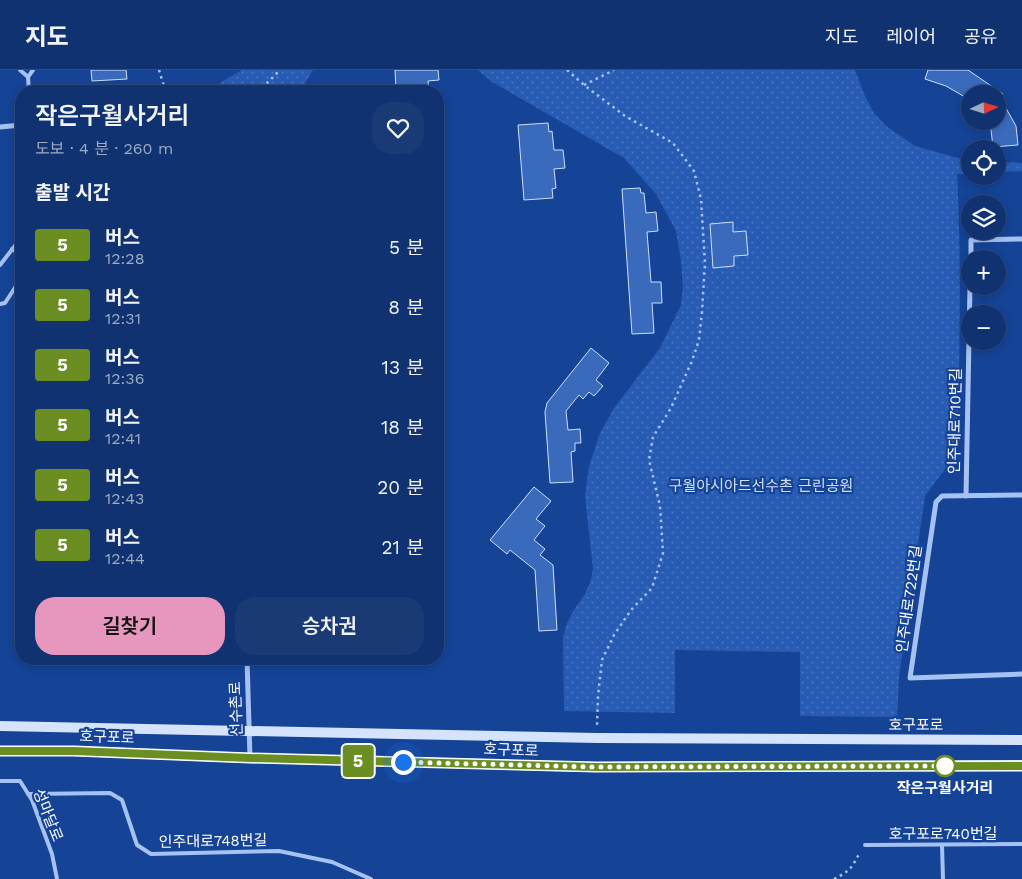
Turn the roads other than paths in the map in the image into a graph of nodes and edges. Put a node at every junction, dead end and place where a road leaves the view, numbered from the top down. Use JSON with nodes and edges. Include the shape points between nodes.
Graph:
{"nodes":[{"id":1,"x":20,"y":70,"type":"edge"},
{"id":2,"x":33,"y":70,"type":"edge"},
{"id":3,"x":28,"y":77,"type":"junction"},
{"id":4,"x":28,"y":85,"type":"edge"},
{"id":5,"x":15,"y":126,"type":"edge"},
{"id":6,"x":0,"y":127,"type":"edge"},
{"id":7,"x":1022,"y":239,"type":"edge"},
{"id":8,"x":15,"y":245,"type":"edge"},
{"id":9,"x":12,"y":249,"type":"junction"},
{"id":10,"x":971,"y":250,"type":"edge"},
{"id":11,"x":15,"y":251,"type":"edge"},
{"id":12,"x":0,"y":265,"type":"edge"},
{"id":13,"x":15,"y":288,"type":"edge"},
{"id":14,"x":970,"y":295,"type":"edge"},
{"id":15,"x":0,"y":304,"type":"edge"},
{"id":16,"x":1022,"y":495,"type":"edge"},
{"id":17,"x":966,"y":496,"type":"junction"},
{"id":18,"x":246,"y":665,"type":"edge"},
{"id":19,"x":1022,"y":674,"type":"edge"},
{"id":20,"x":0,"y":726,"type":"edge"},
{"id":21,"x":249,"y":731,"type":"junction"},
{"id":22,"x":1022,"y":740,"type":"edge"},
{"id":23,"x":0,"y":751,"type":"edge"},
{"id":24,"x":250,"y":758,"type":"junction"},
{"id":25,"x":1022,"y":766,"type":"edge"},
{"id":26,"x":0,"y":781,"type":"edge"},
{"id":27,"x":28,"y":794,"type":"junction"},
{"id":28,"x":1022,"y":844,"type":"edge"},
{"id":29,"x":942,"y":845,"type":"junction"},
{"id":30,"x":865,"y":846,"type":"road end"},
{"id":31,"x":57,"y":879,"type":"edge"},
{"id":32,"x":371,"y":879,"type":"edge"},
{"id":33,"x":943,"y":879,"type":"edge"}],
"edges":[{"from":1,"to":3,"type":"lane"},
{"from":2,"to":3,"type":"lane"},
{"from":3,"to":4,"type":"lane"},
{"from":5,"to":6,"type":"street"},
{"from":7,"to":10,"type":"street","via":[[971,240]]},
{"from":8,"to":9,"type":"lane"},
{"from":9,"to":11,"type":"lane"},
{"from":9,"to":12,"type":"lane"},
{"from":13,"to":15,"type":"lane","via":[[5,303]]},
{"from":14,"to":17,"type":"street","name":"인주대로710번길"},
{"from":16,"to":17,"type":"street","name":"인주대로722번길"},
{"from":17,"to":19,"type":"street","name":"인주대로722번길","via":[[942,496],[936,502],[910,678]]},
{"from":18,"to":21,"type":"street","name":"선수촌로"},
{"from":20,"to":21,"type":"main road","name":"호구포로"},
{"from":21,"to":22,"type":"main road","name":"호구포로","via":[[597,738]]},
{"from":21,"to":24,"type":"street","name":"선수촌로"},
{"from":23,"to":24,"type":"main road","name":"호구포로"},
{"from":24,"to":25,"type":"main road","name":"호구포로","via":[[596,767]]},
{"from":26,"to":27,"type":"lane","name":"성마달로","via":[[20,781]]},
{"from":27,"to":31,"type":"lane","name":"성마달로","via":[[52,854]]},
{"from":27,"to":32,"type":"lane","name":"인주대로748번길","via":[[110,793],[122,800],[137,846],[151,854],[279,851],[332,862]]},
{"from":28,"to":29,"type":"lane","name":"호구포로740번길"},
{"from":29,"to":30,"type":"lane","name":"호구포로740번길"},
{"from":29,"to":33,"type":"lane"}]}
